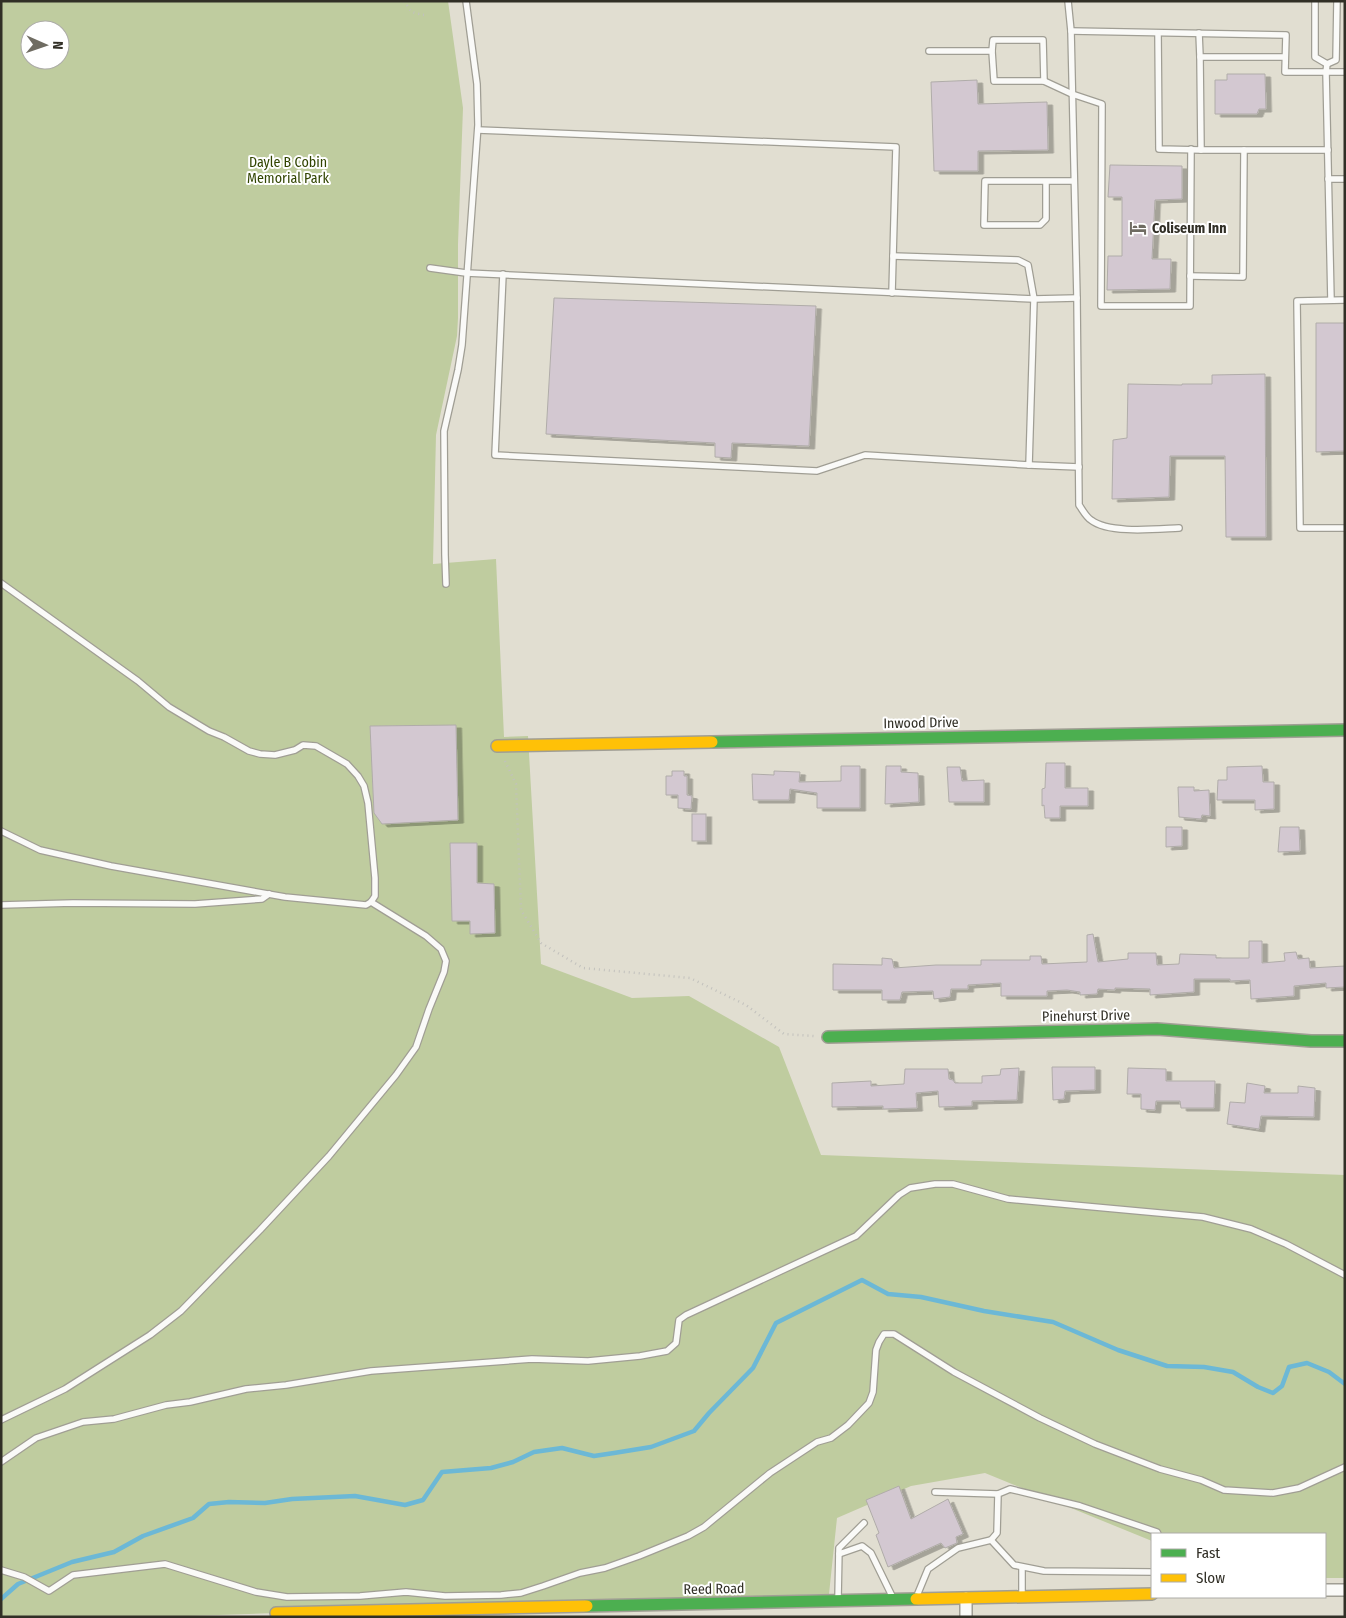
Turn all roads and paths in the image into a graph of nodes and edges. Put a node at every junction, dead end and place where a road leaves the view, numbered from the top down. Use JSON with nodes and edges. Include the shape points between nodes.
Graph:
{"nodes":[{"id":1,"x":404,"y":1,"type":"edge"},
{"id":2,"x":466,"y":1,"type":"edge"},
{"id":3,"x":1068,"y":1,"type":"edge"},
{"id":4,"x":1315,"y":1,"type":"edge"},
{"id":5,"x":1337,"y":1,"type":"edge"},
{"id":6,"x":424,"y":15,"type":"dead end"},
{"id":7,"x":1071,"y":31,"type":"junction"},
{"id":8,"x":1158,"y":33,"type":"junction"},
{"id":9,"x":1200,"y":34,"type":"junction"},
{"id":10,"x":929,"y":51,"type":"dead end"},
{"id":11,"x":992,"y":52,"type":"junction"},
{"id":12,"x":1200,"y":57,"type":"junction"},
{"id":13,"x":1285,"y":57,"type":"junction"},
{"id":14,"x":1326,"y":64,"type":"junction"},
{"id":15,"x":1326,"y":72,"type":"junction"},
{"id":16,"x":1345,"y":72,"type":"edge"},
{"id":17,"x":1044,"y":82,"type":"junction"},
{"id":18,"x":1072,"y":94,"type":"junction"},
{"id":19,"x":478,"y":130,"type":"junction"},
{"id":20,"x":1191,"y":149,"type":"junction"},
{"id":21,"x":1201,"y":150,"type":"junction"},
{"id":22,"x":1244,"y":150,"type":"junction"},
{"id":23,"x":1328,"y":150,"type":"junction"},
{"id":24,"x":1328,"y":179,"type":"junction"},
{"id":25,"x":1345,"y":179,"type":"edge"},
{"id":26,"x":1046,"y":181,"type":"junction"},
{"id":27,"x":1074,"y":181,"type":"junction"},
{"id":28,"x":893,"y":256,"type":"junction"},
{"id":29,"x":430,"y":268,"type":"dead end"},
{"id":30,"x":466,"y":273,"type":"junction"},
{"id":31,"x":503,"y":274,"type":"junction"},
{"id":32,"x":1190,"y":276,"type":"junction"},
{"id":33,"x":892,"y":293,"type":"junction"},
{"id":34,"x":1077,"y":298,"type":"junction"},
{"id":35,"x":1034,"y":299,"type":"junction"},
{"id":36,"x":1331,"y":300,"type":"junction"},
{"id":37,"x":1345,"y":300,"type":"edge"},
{"id":38,"x":1030,"y":465,"type":"junction"},
{"id":39,"x":1079,"y":467,"type":"junction"},
{"id":40,"x":1179,"y":528,"type":"dead end"},
{"id":41,"x":1345,"y":528,"type":"edge"},
{"id":42,"x":1,"y":582,"type":"edge"},
{"id":43,"x":446,"y":584,"type":"dead end"},
{"id":44,"x":1345,"y":730,"type":"edge"},
{"id":45,"x":497,"y":746,"type":"joint"},
{"id":46,"x":1,"y":831,"type":"edge"},
{"id":47,"x":269,"y":894,"type":"junction"},
{"id":48,"x":371,"y":902,"type":"junction"},
{"id":49,"x":1,"y":905,"type":"edge"},
{"id":50,"x":828,"y":1036,"type":"joint"},
{"id":51,"x":1345,"y":1042,"type":"edge"},
{"id":52,"x":1345,"y":1275,"type":"edge"},
{"id":53,"x":1,"y":1420,"type":"edge"},
{"id":54,"x":1,"y":1462,"type":"edge"},
{"id":55,"x":1345,"y":1467,"type":"edge"},
{"id":56,"x":935,"y":1492,"type":"dead end"},
{"id":57,"x":998,"y":1494,"type":"junction"},
{"id":58,"x":864,"y":1523,"type":"dead end"},
{"id":59,"x":1158,"y":1533,"type":"edge"},
{"id":60,"x":992,"y":1540,"type":"junction"},
{"id":61,"x":839,"y":1554,"type":"junction"},
{"id":62,"x":1022,"y":1567,"type":"junction"},
{"id":63,"x":1,"y":1570,"type":"edge"},
{"id":64,"x":1151,"y":1572,"type":"edge"},
{"id":65,"x":1326,"y":1590,"type":"edge"},
{"id":66,"x":1345,"y":1590,"type":"edge"},
{"id":67,"x":1151,"y":1594,"type":"edge"},
{"id":68,"x":1022,"y":1597,"type":"junction"},
{"id":69,"x":966,"y":1598,"type":"junction"},
{"id":70,"x":894,"y":1600,"type":"junction"},
{"id":71,"x":916,"y":1600,"type":"junction"},
{"id":72,"x":838,"y":1601,"type":"junction"},
{"id":73,"x":276,"y":1613,"type":"dead end"},
{"id":74,"x":966,"y":1617,"type":"edge"}],
"edges":[{"from":1,"to":6,"type":"path","via":[[408,10]]},
{"from":2,"to":19,"type":"lane","via":[[477,84]]},
{"from":3,"to":7,"type":"lane"},
{"from":4,"to":14,"type":"lane","via":[[1315,57]]},
{"from":5,"to":14,"type":"lane","via":[[1336,60]]},
{"from":7,"to":8,"type":"lane"},
{"from":7,"to":18,"type":"lane"},
{"from":8,"to":9,"type":"lane"},
{"from":8,"to":20,"type":"lane","via":[[1159,149]]},
{"from":9,"to":12,"type":"lane"},
{"from":9,"to":13,"type":"lane","via":[[1286,35]]},
{"from":10,"to":11,"type":"lane"},
{"from":11,"to":17,"type":"lane","via":[[994,81]]},
{"from":11,"to":17,"type":"lane","via":[[992,40],[1043,40]]},
{"from":12,"to":13,"type":"lane"},
{"from":12,"to":21,"type":"lane"},
{"from":13,"to":15,"type":"lane","via":[[1285,72]]},
{"from":14,"to":15,"type":"lane"},
{"from":15,"to":16,"type":"lane"},
{"from":15,"to":23,"type":"lane"},
{"from":17,"to":18,"type":"lane"},
{"from":18,"to":27,"type":"lane"},
{"from":18,"to":32,"type":"lane","via":[[1102,104],[1101,306],[1190,306]]},
{"from":19,"to":28,"type":"lane","via":[[896,146]]},
{"from":19,"to":30,"type":"lane"},
{"from":20,"to":21,"type":"lane"},
{"from":20,"to":32,"type":"lane"},
{"from":21,"to":22,"type":"lane"},
{"from":22,"to":23,"type":"lane"},
{"from":22,"to":32,"type":"lane","via":[[1243,277]]},
{"from":23,"to":24,"type":"lane"},
{"from":24,"to":25,"type":"lane"},
{"from":24,"to":36,"type":"lane"},
{"from":26,"to":26,"type":"lane","via":[[984,181],[984,225],[1040,224],[1046,219]]},
{"from":26,"to":27,"type":"lane"},
{"from":27,"to":34,"type":"lane"},
{"from":28,"to":33,"type":"lane"},
{"from":28,"to":35,"type":"lane","via":[[1018,260],[1028,266]]},
{"from":29,"to":30,"type":"lane"},
{"from":30,"to":31,"type":"lane"},
{"from":30,"to":43,"type":"lane","via":[[462,345],[444,431]]},
{"from":31,"to":33,"type":"lane"},
{"from":31,"to":38,"type":"lane","via":[[495,455],[817,471],[865,455]]},
{"from":33,"to":35,"type":"lane"},
{"from":34,"to":35,"type":"lane"},
{"from":34,"to":39,"type":"lane"},
{"from":35,"to":38,"type":"lane"},
{"from":36,"to":37,"type":"lane"},
{"from":36,"to":41,"type":"lane","via":[[1297,301],[1300,528]]},
{"from":38,"to":39,"type":"lane"},
{"from":39,"to":40,"type":"lane","via":[[1079,504],[1090,520],[1110,528]]},
{"from":42,"to":48,"type":"lane","via":[[169,707],[208,731],[260,754],[276,755],[303,745],[316,746],[346,764],[361,781],[368,802],[375,878],[375,896]]},
{"from":44,"to":45,"type":"street","name":"Inwood Drive"},
{"from":45,"to":50,"type":"path","via":[[516,784],[521,910],[542,943],[583,968],[690,978],[746,1005],[784,1034]]},
{"from":46,"to":47,"type":"lane","via":[[40,850]]},
{"from":47,"to":48,"type":"lane","via":[[327,902],[366,905]]},
{"from":47,"to":49,"type":"lane","via":[[262,899],[195,904]]},
{"from":48,"to":53,"type":"lane","via":[[426,936],[440,949],[446,961],[416,1048],[328,1156],[181,1311],[150,1335],[65,1389]]},
{"from":50,"to":51,"type":"street","name":"Pinehurst Drive","via":[[1157,1030]]},
{"from":52,"to":54,"type":"lane","via":[[1252,1229],[1202,1217],[1008,1199],[953,1184],[935,1184],[910,1188],[856,1236],[686,1315],[679,1320],[676,1343],[667,1350],[588,1361],[532,1359],[371,1371],[246,1388],[114,1419],[83,1422],[36,1438]]},
{"from":55,"to":63,"type":"lane","via":[[1299,1488],[1273,1493],[1224,1490],[1104,1448],[1063,1429],[1000,1398],[889,1333],[884,1334],[876,1350],[869,1402],[831,1438],[817,1442],[770,1473],[704,1527],[688,1536],[605,1568],[521,1593],[445,1596],[406,1592],[287,1597],[256,1592],[165,1564],[73,1575],[49,1591],[24,1577]]},
{"from":56,"to":57,"type":"lane"},
{"from":57,"to":59,"type":"lane","via":[[1010,1489],[1080,1506]]},
{"from":57,"to":60,"type":"lane","via":[[997,1533]]},
{"from":58,"to":61,"type":"lane","via":[[839,1548]]},
{"from":60,"to":62,"type":"lane","via":[[1014,1565]]},
{"from":60,"to":71,"type":"lane","via":[[958,1548],[928,1569]]},
{"from":61,"to":70,"type":"lane","via":[[862,1546],[871,1553]]},
{"from":61,"to":72,"type":"lane"},
{"from":62,"to":64,"type":"lane","via":[[1060,1572]]},
{"from":62,"to":68,"type":"lane"},
{"from":65,"to":66,"type":"street"},
{"from":67,"to":68,"type":"street","name":"Reed Road"},
{"from":68,"to":69,"type":"street","name":"Reed Road"},
{"from":69,"to":71,"type":"street","name":"Reed Road"},
{"from":69,"to":74,"type":"street"},
{"from":70,"to":71,"type":"street","name":"Reed Road"},
{"from":70,"to":72,"type":"street","name":"Reed Road"},
{"from":72,"to":73,"type":"street","name":"Reed Road"}]}
